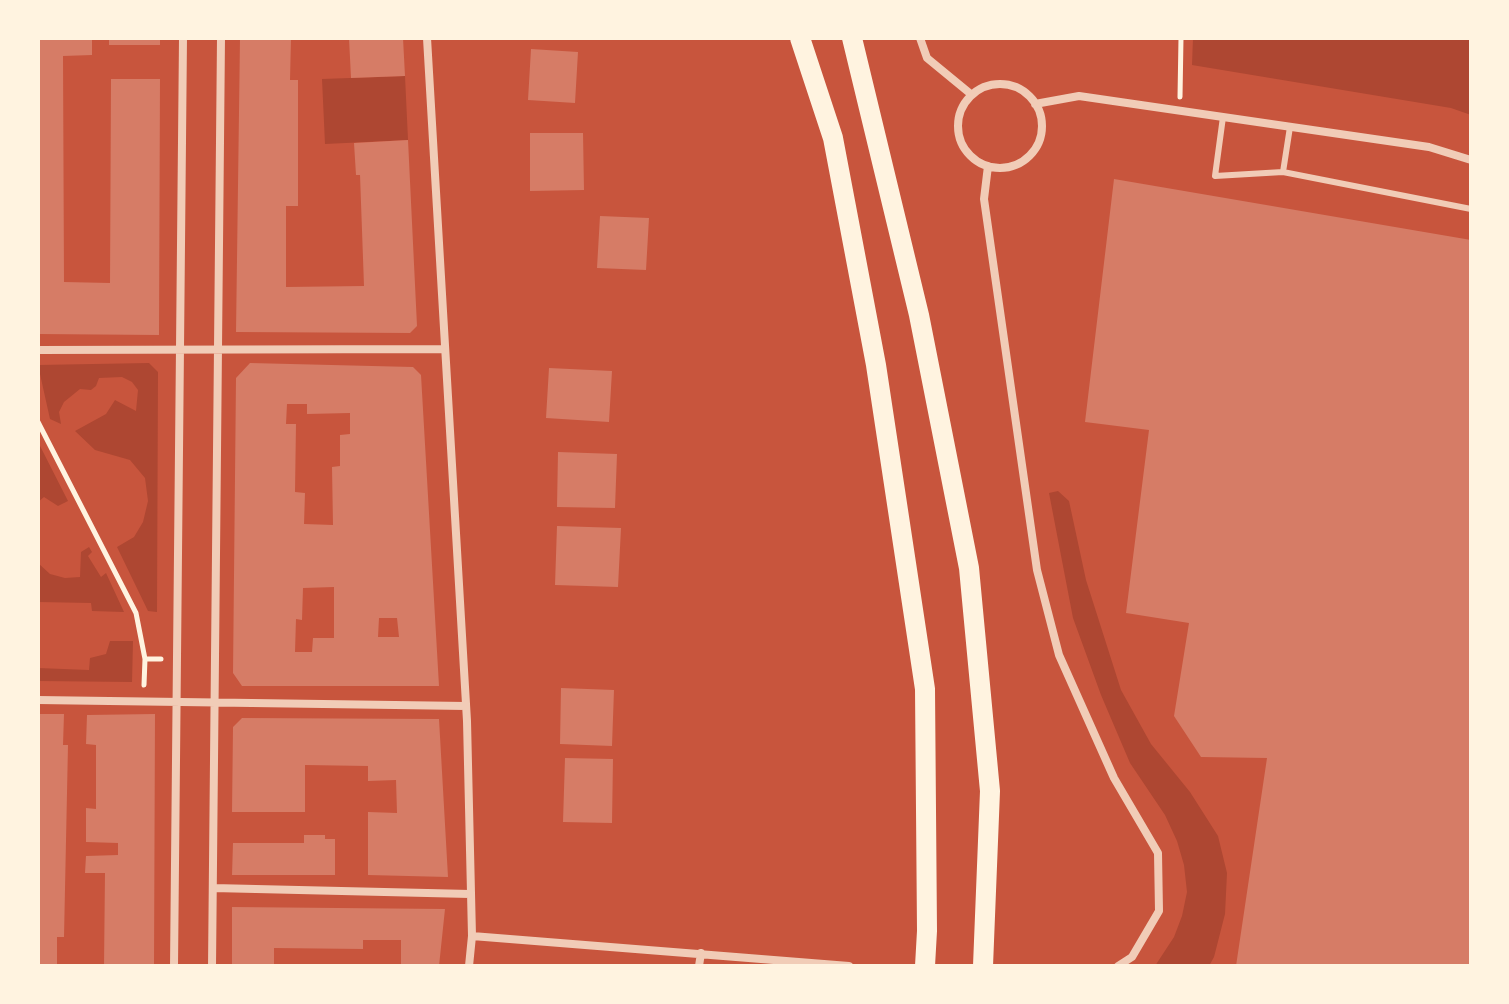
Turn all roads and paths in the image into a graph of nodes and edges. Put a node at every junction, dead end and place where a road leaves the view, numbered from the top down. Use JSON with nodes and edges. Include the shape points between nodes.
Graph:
{"nodes":[{"id":1,"x":183,"y":38,"type":"edge"},
{"id":2,"x":221,"y":38,"type":"edge"},
{"id":3,"x":427,"y":38,"type":"edge"},
{"id":4,"x":800,"y":38,"type":"edge"},
{"id":5,"x":852,"y":38,"type":"edge"},
{"id":6,"x":920,"y":38,"type":"edge"},
{"id":7,"x":1181,"y":38,"type":"edge"},
{"id":8,"x":972,"y":95,"type":"junction"},
{"id":9,"x":1035,"y":104,"type":"junction"},
{"id":10,"x":1180,"y":110,"type":"junction"},
{"id":11,"x":1223,"y":117,"type":"junction"},
{"id":12,"x":1290,"y":127,"type":"junction"},
{"id":13,"x":1471,"y":160,"type":"edge"},
{"id":14,"x":988,"y":166,"type":"junction"},
{"id":15,"x":1283,"y":172,"type":"junction"},
{"id":16,"x":1471,"y":209,"type":"edge"},
{"id":17,"x":444,"y":349,"type":"junction"},
{"id":18,"x":38,"y":350,"type":"edge"},
{"id":19,"x":180,"y":350,"type":"junction"},
{"id":20,"x":218,"y":350,"type":"junction"},
{"id":21,"x":38,"y":422,"type":"edge"},
{"id":22,"x":145,"y":659,"type":"junction"},
{"id":23,"x":177,"y":659,"type":"junction"},
{"id":24,"x":38,"y":700,"type":"edge"},
{"id":25,"x":144,"y":702,"type":"junction"},
{"id":26,"x":177,"y":702,"type":"junction"},
{"id":27,"x":214,"y":703,"type":"junction"},
{"id":28,"x":466,"y":706,"type":"junction"},
{"id":29,"x":213,"y":888,"type":"junction"},
{"id":30,"x":470,"y":894,"type":"junction"},
{"id":31,"x":472,"y":936,"type":"junction"},
{"id":32,"x":701,"y":953,"type":"junction"},
{"id":33,"x":174,"y":966,"type":"edge"},
{"id":34,"x":212,"y":966,"type":"edge"},
{"id":35,"x":469,"y":966,"type":"edge"},
{"id":36,"x":699,"y":966,"type":"edge"},
{"id":37,"x":849,"y":966,"type":"edge"},
{"id":38,"x":925,"y":966,"type":"edge"},
{"id":39,"x":983,"y":966,"type":"edge"},
{"id":40,"x":1118,"y":966,"type":"edge"}],
"edges":[{"from":1,"to":19,"type":"street"},
{"from":2,"to":20,"type":"street"},
{"from":3,"to":17,"type":"street"},
{"from":4,"to":38,"type":"highway","via":[[836,153],[876,365],[925,689]]},
{"from":5,"to":39,"type":"highway","via":[[919,315],[969,568],[990,791]]},
{"from":6,"to":8,"type":"street","via":[[927,58]]},
{"from":7,"to":10,"type":"path"},
{"from":8,"to":9,"type":"street","via":[[1003,83],[1017,87]]},
{"from":8,"to":14,"type":"street","via":[[959,114],[958,133],[963,147]]},
{"from":9,"to":10,"type":"street","via":[[1079,96]]},
{"from":9,"to":14,"type":"street","via":[[1042,124],[1030,154],[1005,168]]},
{"from":10,"to":11,"type":"street"},
{"from":11,"to":12,"type":"street"},
{"from":11,"to":15,"type":"lane","via":[[1215,176]]},
{"from":12,"to":13,"type":"street","via":[[1429,147]]},
{"from":12,"to":15,"type":"lane"},
{"from":14,"to":40,"type":"street","via":[[984,199],[1037,570],[1059,655],[1114,778],[1158,853],[1159,911],[1132,957]]},
{"from":15,"to":16,"type":"lane"},
{"from":17,"to":20,"type":"street"},
{"from":17,"to":28,"type":"street"},
{"from":18,"to":19,"type":"street"},
{"from":19,"to":20,"type":"street"},
{"from":19,"to":23,"type":"street"},
{"from":20,"to":27,"type":"street"},
{"from":21,"to":22,"type":"path","via":[[136,613]]},
{"from":22,"to":23,"type":"path"},
{"from":22,"to":25,"type":"path"},
{"from":23,"to":26,"type":"street"},
{"from":24,"to":25,"type":"street"},
{"from":25,"to":26,"type":"street"},
{"from":26,"to":27,"type":"street"},
{"from":26,"to":33,"type":"street"},
{"from":27,"to":28,"type":"street"},
{"from":27,"to":29,"type":"street"},
{"from":28,"to":30,"type":"street"},
{"from":29,"to":30,"type":"street"},
{"from":29,"to":34,"type":"street"},
{"from":30,"to":31,"type":"street"},
{"from":31,"to":32,"type":"street"},
{"from":31,"to":35,"type":"street"},
{"from":32,"to":36,"type":"street"},
{"from":32,"to":37,"type":"street"}]}
